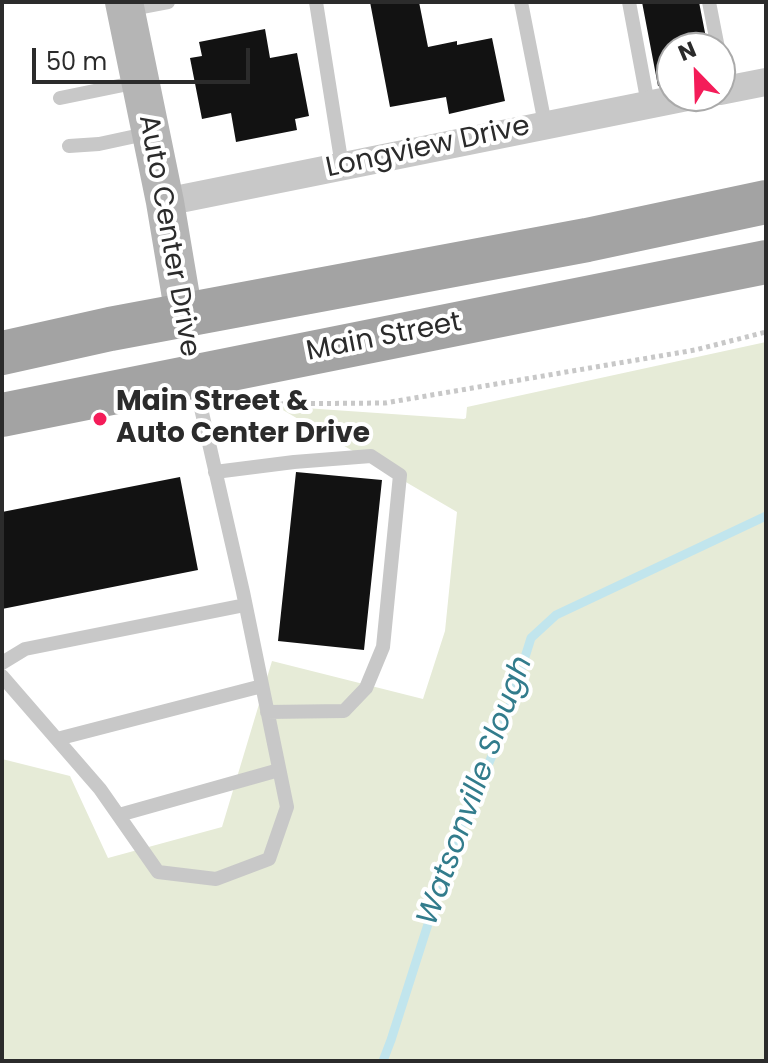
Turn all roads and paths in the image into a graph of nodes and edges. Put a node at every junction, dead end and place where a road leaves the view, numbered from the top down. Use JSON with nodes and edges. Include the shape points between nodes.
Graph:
{"nodes":[{"id":1,"x":168,"y":2,"type":"edge"},
{"id":2,"x":316,"y":2,"type":"edge"},
{"id":3,"x":521,"y":2,"type":"edge"},
{"id":4,"x":629,"y":2,"type":"edge"},
{"id":5,"x":709,"y":2,"type":"edge"},
{"id":6,"x":124,"y":6,"type":"edge"},
{"id":7,"x":715,"y":32,"type":"edge"},
{"id":8,"x":140,"y":81,"type":"junction"},
{"id":9,"x":766,"y":82,"type":"edge"},
{"id":10,"x":736,"y":88,"type":"edge"},
{"id":11,"x":60,"y":98,"type":"dead end"},
{"id":12,"x":656,"y":103,"type":"edge"},
{"id":13,"x":648,"y":104,"type":"junction"},
{"id":14,"x":545,"y":124,"type":"junction"},
{"id":15,"x":150,"y":133,"type":"junction"},
{"id":16,"x":69,"y":146,"type":"dead end"},
{"id":17,"x":342,"y":166,"type":"junction"},
{"id":18,"x":165,"y":202,"type":"junction"},
{"id":19,"x":766,"y":202,"type":"edge"},
{"id":20,"x":766,"y":262,"type":"edge"},
{"id":21,"x":184,"y":315,"type":"junction"},
{"id":22,"x":766,"y":332,"type":"edge"},
{"id":23,"x":2,"y":353,"type":"edge"},
{"id":24,"x":194,"y":376,"type":"junction"},
{"id":25,"x":253,"y":404,"type":"dead end"},
{"id":26,"x":2,"y":415,"type":"edge"},
{"id":27,"x":215,"y":472,"type":"junction"},
{"id":28,"x":245,"y":605,"type":"junction"},
{"id":29,"x":2,"y":663,"type":"edge"},
{"id":30,"x":2,"y":676,"type":"edge"},
{"id":31,"x":262,"y":686,"type":"junction"},
{"id":32,"x":267,"y":712,"type":"junction"},
{"id":33,"x":57,"y":739,"type":"junction"},
{"id":34,"x":279,"y":770,"type":"junction"},
{"id":35,"x":119,"y":815,"type":"junction"}],
"edges":[{"from":1,"to":6,"type":"lane"},
{"from":2,"to":17,"type":"lane"},
{"from":3,"to":14,"type":"lane"},
{"from":4,"to":13,"type":"lane"},
{"from":5,"to":7,"type":"lane"},
{"from":6,"to":8,"type":"street","name":"Auto Center Drive"},
{"from":8,"to":11,"type":"lane"},
{"from":8,"to":15,"type":"street","name":"Auto Center Drive"},
{"from":9,"to":10,"type":"street"},
{"from":12,"to":13,"type":"street","name":"Longview Drive"},
{"from":13,"to":14,"type":"street","name":"Longview Drive"},
{"from":14,"to":17,"type":"street","name":"Longview Drive"},
{"from":15,"to":16,"type":"lane"},
{"from":15,"to":18,"type":"street","name":"Auto Center Drive"},
{"from":17,"to":18,"type":"street","name":"Longview Drive"},
{"from":18,"to":21,"type":"street","name":"Auto Center Drive"},
{"from":19,"to":21,"type":"main road","name":"Main Street"},
{"from":20,"to":24,"type":"main road","name":"Main Street"},
{"from":21,"to":23,"type":"main road","name":"Main Street"},
{"from":21,"to":24,"type":"main road","name":"Auto Center Drive"},
{"from":22,"to":25,"type":"path","via":[[695,350],[385,403]]},
{"from":24,"to":26,"type":"main road","name":"Main Street"},
{"from":24,"to":27,"type":"lane"},
{"from":27,"to":28,"type":"lane"},
{"from":27,"to":32,"type":"lane","via":[[371,456],[400,475],[383,647],[366,688],[344,711]]},
{"from":28,"to":29,"type":"lane","via":[[25,649]]},
{"from":28,"to":31,"type":"lane"},
{"from":30,"to":33,"type":"lane"},
{"from":31,"to":32,"type":"lane"},
{"from":31,"to":33,"type":"lane"},
{"from":32,"to":34,"type":"lane"},
{"from":33,"to":35,"type":"lane"},
{"from":34,"to":35,"type":"lane"},
{"from":34,"to":35,"type":"lane","via":[[287,807],[269,859],[216,879],[158,872]]}]}
